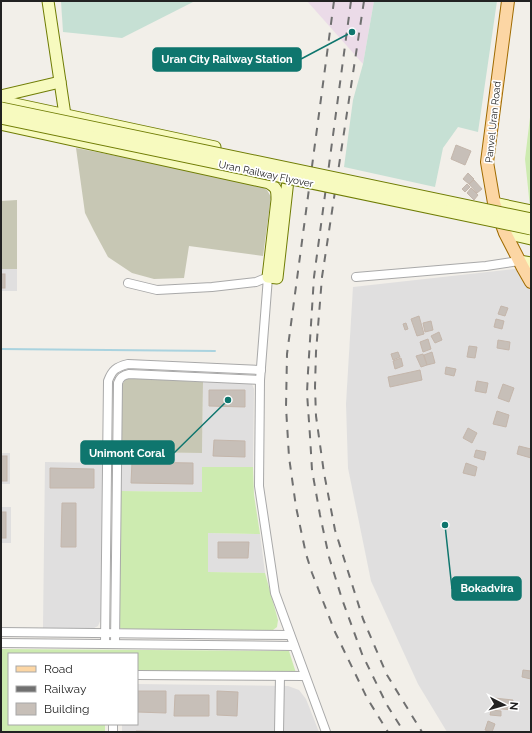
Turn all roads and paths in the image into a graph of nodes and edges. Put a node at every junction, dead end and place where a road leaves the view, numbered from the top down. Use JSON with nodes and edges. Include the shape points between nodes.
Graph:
{"nodes":[{"id":1,"x":48,"y":1,"type":"edge"},
{"id":2,"x":508,"y":1,"type":"edge"},
{"id":3,"x":60,"y":82,"type":"junction"},
{"id":4,"x":1,"y":96,"type":"edge"},
{"id":5,"x":1,"y":101,"type":"edge"},
{"id":6,"x":1,"y":108,"type":"edge"},
{"id":7,"x":65,"y":115,"type":"junction"},
{"id":8,"x":1,"y":118,"type":"edge"},
{"id":9,"x":1,"y":123,"type":"edge"},
{"id":10,"x":494,"y":203,"type":"junction"},
{"id":11,"x":531,"y":211,"type":"edge"},
{"id":12,"x":531,"y":219,"type":"edge"},
{"id":13,"x":531,"y":230,"type":"edge"},
{"id":14,"x":505,"y":233,"type":"junction"},
{"id":15,"x":531,"y":239,"type":"edge"},
{"id":16,"x":525,"y":262,"type":"edge"},
{"id":17,"x":272,"y":277,"type":"junction"},
{"id":18,"x":356,"y":278,"type":"dead end"},
{"id":19,"x":531,"y":282,"type":"edge"},
{"id":20,"x":128,"y":283,"type":"dead end"},
{"id":21,"x":261,"y":370,"type":"junction"},
{"id":22,"x":260,"y":380,"type":"junction"},
{"id":23,"x":1,"y":632,"type":"edge"},
{"id":24,"x":105,"y":633,"type":"junction"},
{"id":25,"x":115,"y":633,"type":"junction"},
{"id":26,"x":290,"y":635,"type":"junction"},
{"id":27,"x":1,"y":643,"type":"edge"},
{"id":28,"x":105,"y":644,"type":"junction"},
{"id":29,"x":115,"y":644,"type":"junction"},
{"id":30,"x":294,"y":646,"type":"junction"},
{"id":31,"x":138,"y":675,"type":"edge"},
{"id":32,"x":280,"y":676,"type":"junction"},
{"id":33,"x":305,"y":676,"type":"junction"},
{"id":34,"x":279,"y":732,"type":"edge"},
{"id":35,"x":326,"y":732,"type":"edge"}],
"edges":[{"from":1,"to":3,"type":"main road"},
{"from":2,"to":10,"type":"main road","name":"Panvel Uran Road","via":[[488,162]]},
{"from":3,"to":4,"type":"main road"},
{"from":3,"to":7,"type":"main road"},
{"from":5,"to":7,"type":"main road"},
{"from":6,"to":12,"type":"main road","name":"Uran Railway Flyover","bridge":true},
{"from":7,"to":17,"type":"main road","via":[[286,164],[289,171]]},
{"from":8,"to":13,"type":"main road","name":"Uran Railway Flyover","bridge":true},
{"from":9,"to":17,"type":"main road","via":[[275,186],[277,192]]},
{"from":10,"to":11,"type":"main road"},
{"from":10,"to":14,"type":"main road","name":"Panvel Uran Road"},
{"from":14,"to":15,"type":"main road"},
{"from":14,"to":16,"type":"main road","name":"Panvel Uran Road"},
{"from":16,"to":18,"type":"street"},
{"from":16,"to":19,"type":"main road","name":"Panvel Uran Road"},
{"from":17,"to":20,"type":"street","via":[[256,282],[212,287],[157,290]]},
{"from":17,"to":21,"type":"street"},
{"from":21,"to":22,"type":"street"},
{"from":21,"to":24,"type":"street","via":[[128,364],[119,366],[112,372],[108,381]]},
{"from":22,"to":25,"type":"street","via":[[129,374],[120,378]]},
{"from":22,"to":26,"type":"street","via":[[260,486],[275,593]]},
{"from":23,"to":24,"type":"street"},
{"from":24,"to":25,"type":"street"},
{"from":24,"to":28,"type":"street"},
{"from":25,"to":26,"type":"street"},
{"from":25,"to":29,"type":"street"},
{"from":26,"to":30,"type":"street"},
{"from":27,"to":28,"type":"street"},
{"from":28,"to":29,"type":"street"},
{"from":29,"to":30,"type":"street"},
{"from":30,"to":33,"type":"street"},
{"from":31,"to":32,"type":"street"},
{"from":32,"to":33,"type":"street"},
{"from":32,"to":34,"type":"street"},
{"from":33,"to":35,"type":"street"}]}
